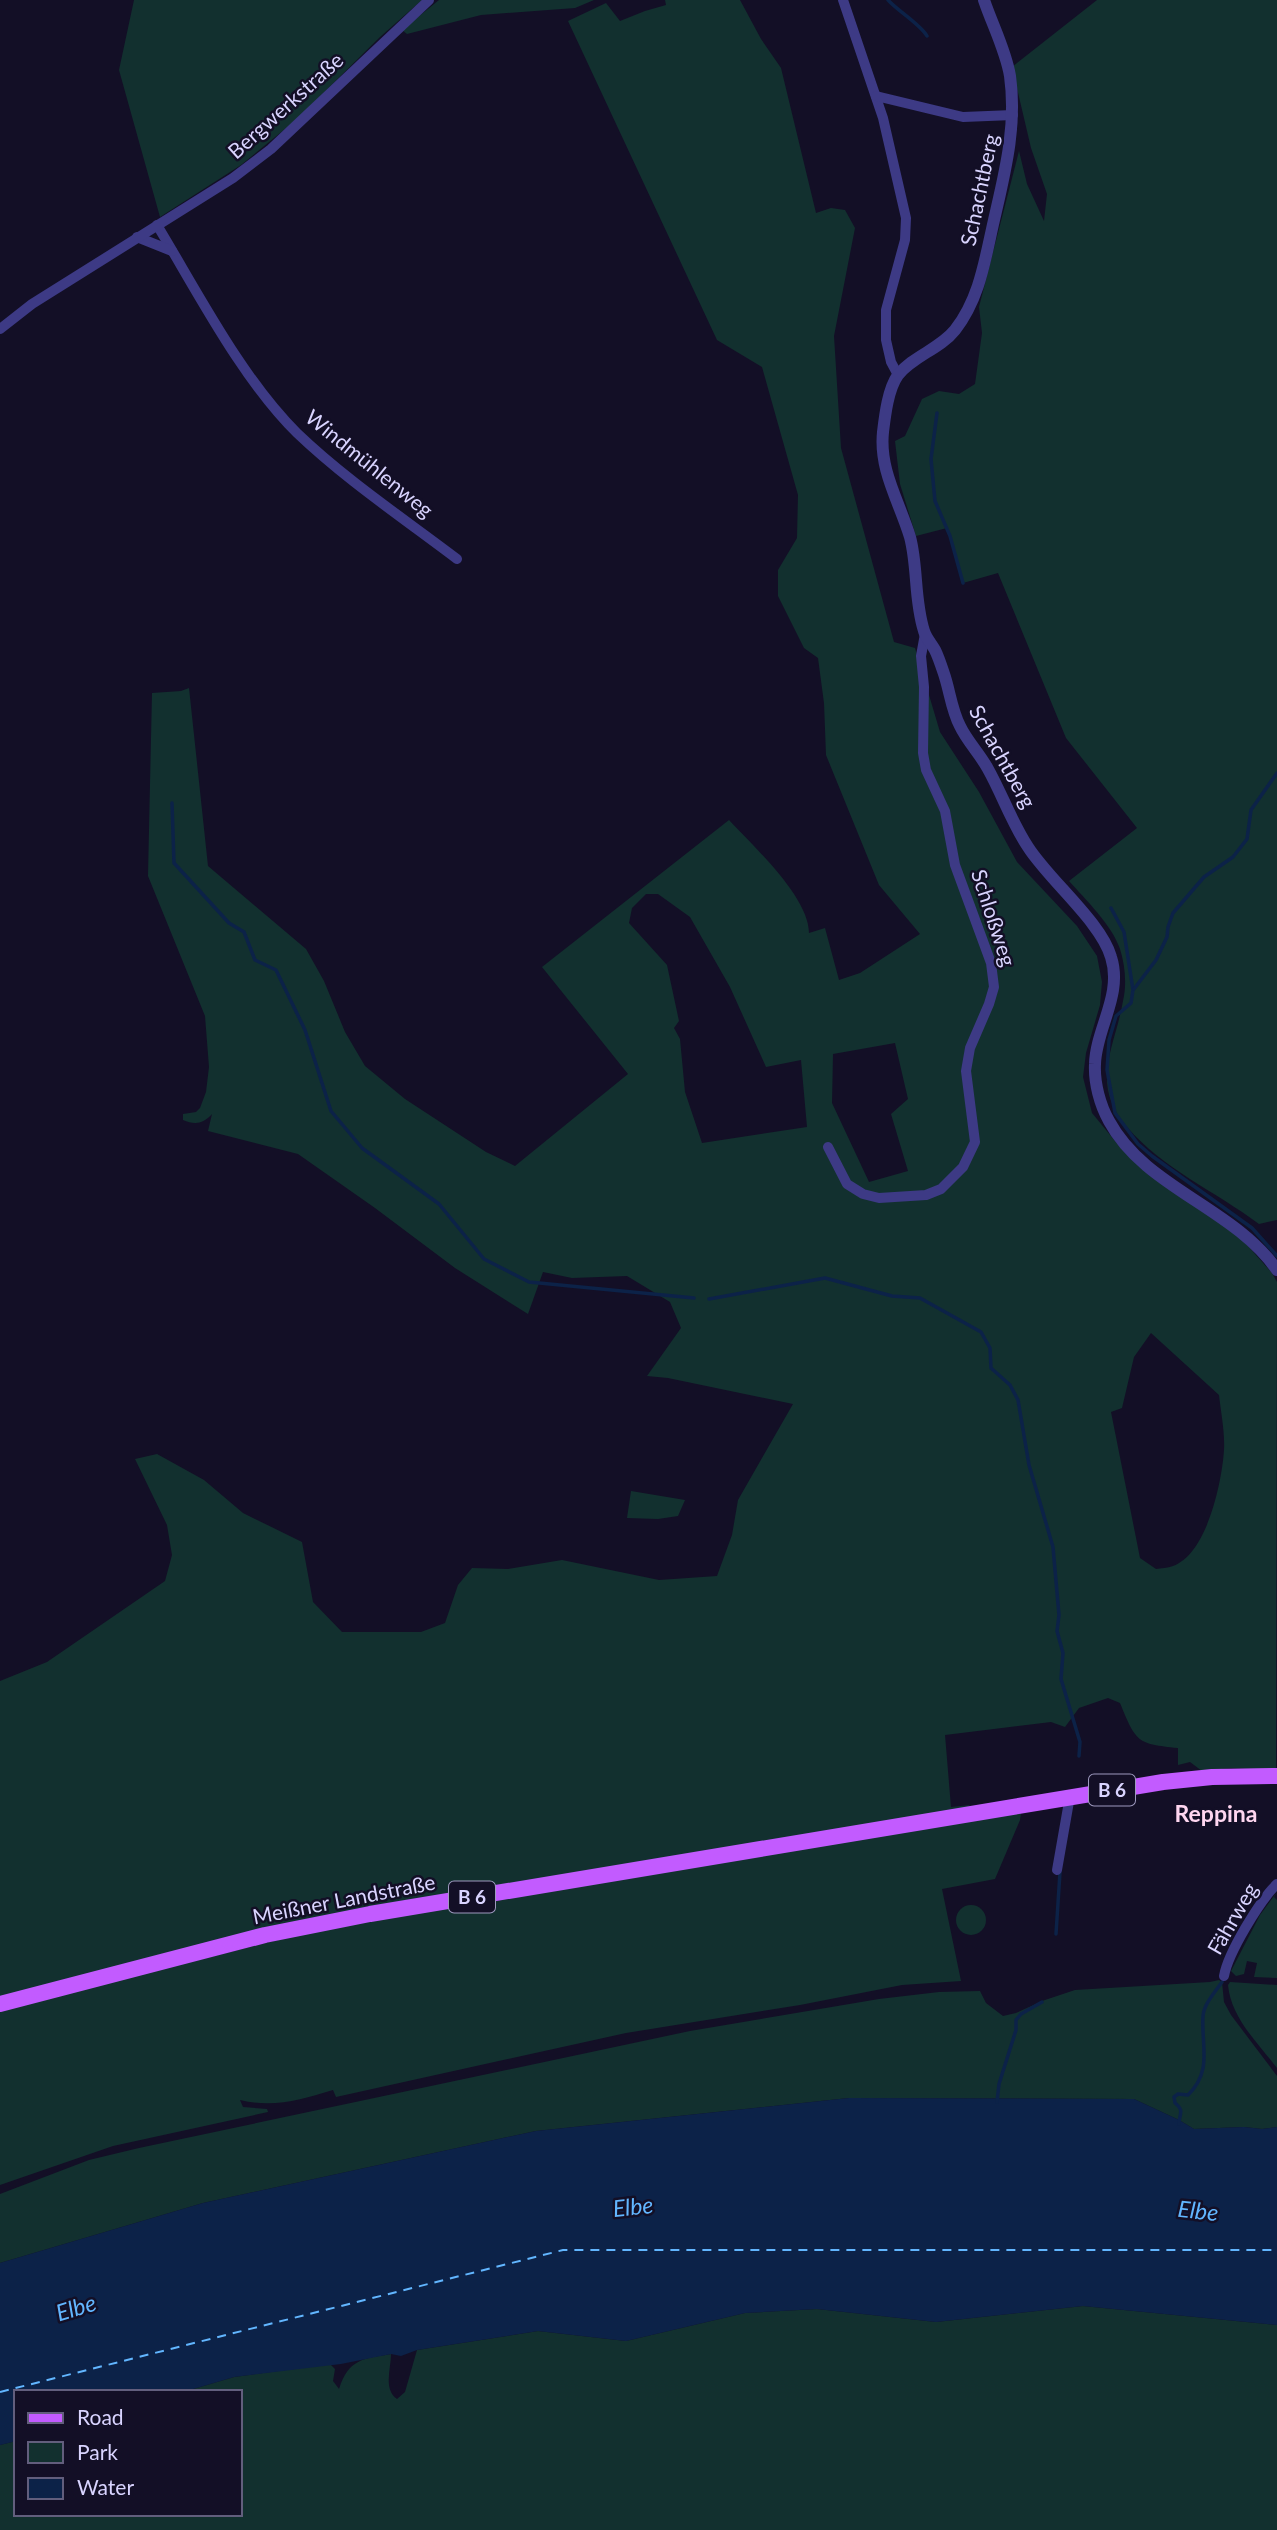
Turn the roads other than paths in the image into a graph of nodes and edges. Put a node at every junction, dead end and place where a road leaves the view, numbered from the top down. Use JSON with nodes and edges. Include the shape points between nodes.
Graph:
{"nodes":[{"id":1,"x":429,"y":0,"type":"edge"},
{"id":2,"x":843,"y":0,"type":"edge"},
{"id":3,"x":984,"y":0,"type":"edge"},
{"id":4,"x":876,"y":96,"type":"junction"},
{"id":5,"x":1013,"y":115,"type":"junction"},
{"id":6,"x":157,"y":225,"type":"junction"},
{"id":7,"x":137,"y":237,"type":"junction"},
{"id":8,"x":172,"y":251,"type":"junction"},
{"id":9,"x":0,"y":329,"type":"edge"},
{"id":10,"x":898,"y":375,"type":"junction"},
{"id":11,"x":457,"y":558,"type":"dead end"},
{"id":12,"x":925,"y":634,"type":"junction"},
{"id":13,"x":828,"y":1146,"type":"dead end"},
{"id":14,"x":1277,"y":1270,"type":"edge"},
{"id":15,"x":1277,"y":1776,"type":"edge"},
{"id":16,"x":1070,"y":1796,"type":"junction"},
{"id":17,"x":1057,"y":1870,"type":"dead end"},
{"id":18,"x":1277,"y":1884,"type":"edge"},
{"id":19,"x":1224,"y":1976,"type":"dead end"},
{"id":20,"x":0,"y":2004,"type":"edge"}],
"edges":[{"from":1,"to":6,"type":"street","name":"Bergwerkstraße","via":[[271,149]]},
{"from":2,"to":4,"type":"street"},
{"from":3,"to":5,"type":"street","name":"Schachtberg","via":[[1009,71]]},
{"from":4,"to":5,"type":"street","via":[[962,117]]},
{"from":4,"to":10,"type":"street","via":[[906,218],[905,240],[886,310],[886,340]]},
{"from":5,"to":10,"type":"street","name":"Schachtberg","via":[[1011,144],[972,304],[939,346]]},
{"from":6,"to":7,"type":"street","name":"Bergwerkstraße"},
{"from":6,"to":8,"type":"street","name":"Windmühlenweg"},
{"from":7,"to":8,"type":"street"},
{"from":7,"to":9,"type":"street","name":"Bergwerkstraße"},
{"from":8,"to":11,"type":"street","name":"Windmühlenweg","via":[[266,398],[297,432]]},
{"from":10,"to":12,"type":"street","name":"Schachtberg","via":[[883,441],[887,477],[911,539]]},
{"from":12,"to":13,"type":"street","name":"Schloßweg","via":[[921,656],[926,770],[945,811],[955,865],[991,963],[993,987],[966,1072],[975,1143],[963,1167],[941,1189],[926,1195],[879,1198],[847,1184]]},
{"from":12,"to":14,"type":"street","name":"Schachtberg","via":[[936,651],[960,728],[987,766],[1026,845],[1098,932],[1112,960],[1112,1000],[1095,1063],[1109,1121],[1140,1160],[1238,1229]]},
{"from":15,"to":16,"type":"main road","number":"B 6","via":[[1212,1777]]},
{"from":16,"to":17,"type":"street"},
{"from":16,"to":20,"type":"main road","name":"Meißner Landstraße","number":"B 6","via":[[370,1914],[265,1935]]},
{"from":18,"to":19,"type":"street","name":"Fährweg","via":[[1244,1931]]}]}
